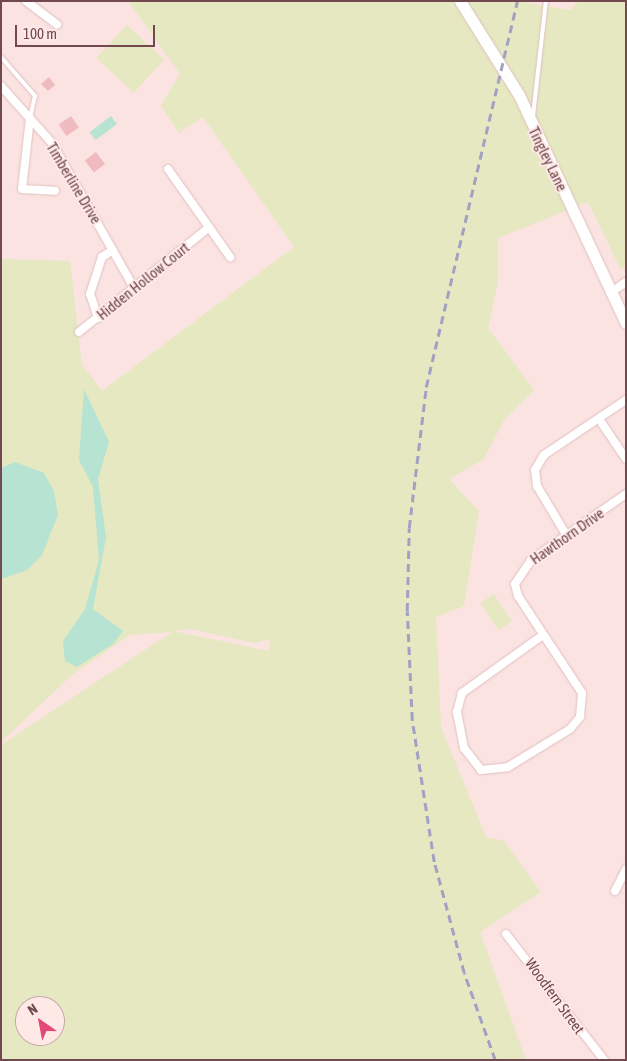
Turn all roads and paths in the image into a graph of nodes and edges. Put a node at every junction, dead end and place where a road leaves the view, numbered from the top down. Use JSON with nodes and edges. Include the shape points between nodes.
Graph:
{"nodes":[{"id":1,"x":26,"y":1,"type":"edge"},
{"id":2,"x":460,"y":1,"type":"edge"},
{"id":3,"x":546,"y":1,"type":"edge"},
{"id":4,"x":58,"y":24,"type":"dead end"},
{"id":5,"x":1,"y":57,"type":"edge"},
{"id":6,"x":1,"y":86,"type":"edge"},
{"id":7,"x":30,"y":118,"type":"junction"},
{"id":8,"x":531,"y":126,"type":"junction"},
{"id":9,"x":168,"y":169,"type":"dead end"},
{"id":10,"x":55,"y":191,"type":"dead end"},
{"id":11,"x":207,"y":228,"type":"junction"},
{"id":12,"x":113,"y":250,"type":"junction"},
{"id":13,"x":230,"y":257,"type":"dead end"},
{"id":14,"x":626,"y":282,"type":"edge"},
{"id":15,"x":134,"y":288,"type":"junction"},
{"id":16,"x":610,"y":293,"type":"junction"},
{"id":17,"x":98,"y":318,"type":"junction"},
{"id":18,"x":626,"y":323,"type":"edge"},
{"id":19,"x":79,"y":332,"type":"dead end"},
{"id":20,"x":626,"y":400,"type":"edge"},
{"id":21,"x":599,"y":419,"type":"junction"},
{"id":22,"x":626,"y":459,"type":"edge"},
{"id":23,"x":626,"y":494,"type":"edge"},
{"id":24,"x":567,"y":536,"type":"junction"},
{"id":25,"x":543,"y":635,"type":"junction"},
{"id":26,"x":626,"y":868,"type":"edge"},
{"id":27,"x":615,"y":891,"type":"dead end"},
{"id":28,"x":506,"y":934,"type":"dead end"},
{"id":29,"x":604,"y":1060,"type":"edge"}],
"edges":[{"from":1,"to":4,"type":"street"},
{"from":2,"to":8,"type":"street","name":"Tingley Lane","via":[[519,95]]},
{"from":3,"to":8,"type":"lane"},
{"from":5,"to":7,"type":"lane","via":[[35,96]]},
{"from":6,"to":7,"type":"street","name":"Timberline Drive"},
{"from":7,"to":10,"type":"street","via":[[22,189]]},
{"from":7,"to":12,"type":"street","name":"Timberline Drive","via":[[52,143]]},
{"from":8,"to":16,"type":"street","name":"Tingley Lane"},
{"from":9,"to":11,"type":"street"},
{"from":11,"to":13,"type":"street"},
{"from":11,"to":15,"type":"street","name":"Hidden Hollow Court"},
{"from":12,"to":15,"type":"street","name":"Timberline Drive"},
{"from":12,"to":17,"type":"street","via":[[102,257],[90,294]]},
{"from":14,"to":16,"type":"street"},
{"from":15,"to":17,"type":"street","name":"Hidden Hollow Court"},
{"from":16,"to":18,"type":"street","name":"Tingley Lane"},
{"from":17,"to":19,"type":"street","name":"Hidden Hollow Court"},
{"from":20,"to":21,"type":"street"},
{"from":21,"to":22,"type":"street"},
{"from":21,"to":24,"type":"street","via":[[544,455],[535,470],[537,486]]},
{"from":23,"to":24,"type":"street","name":"Hawthorn Drive"},
{"from":24,"to":25,"type":"street","name":"Hawthorn Drive","via":[[522,568],[515,584]]},
{"from":25,"to":25,"type":"street","name":"Hawthorn Drive","via":[[462,693],[457,712],[464,748],[481,770],[508,766],[570,729],[580,717],[585,702],[582,693]]},
{"from":26,"to":27,"type":"street"},
{"from":28,"to":29,"type":"street","name":"Woodfern Street"}]}
